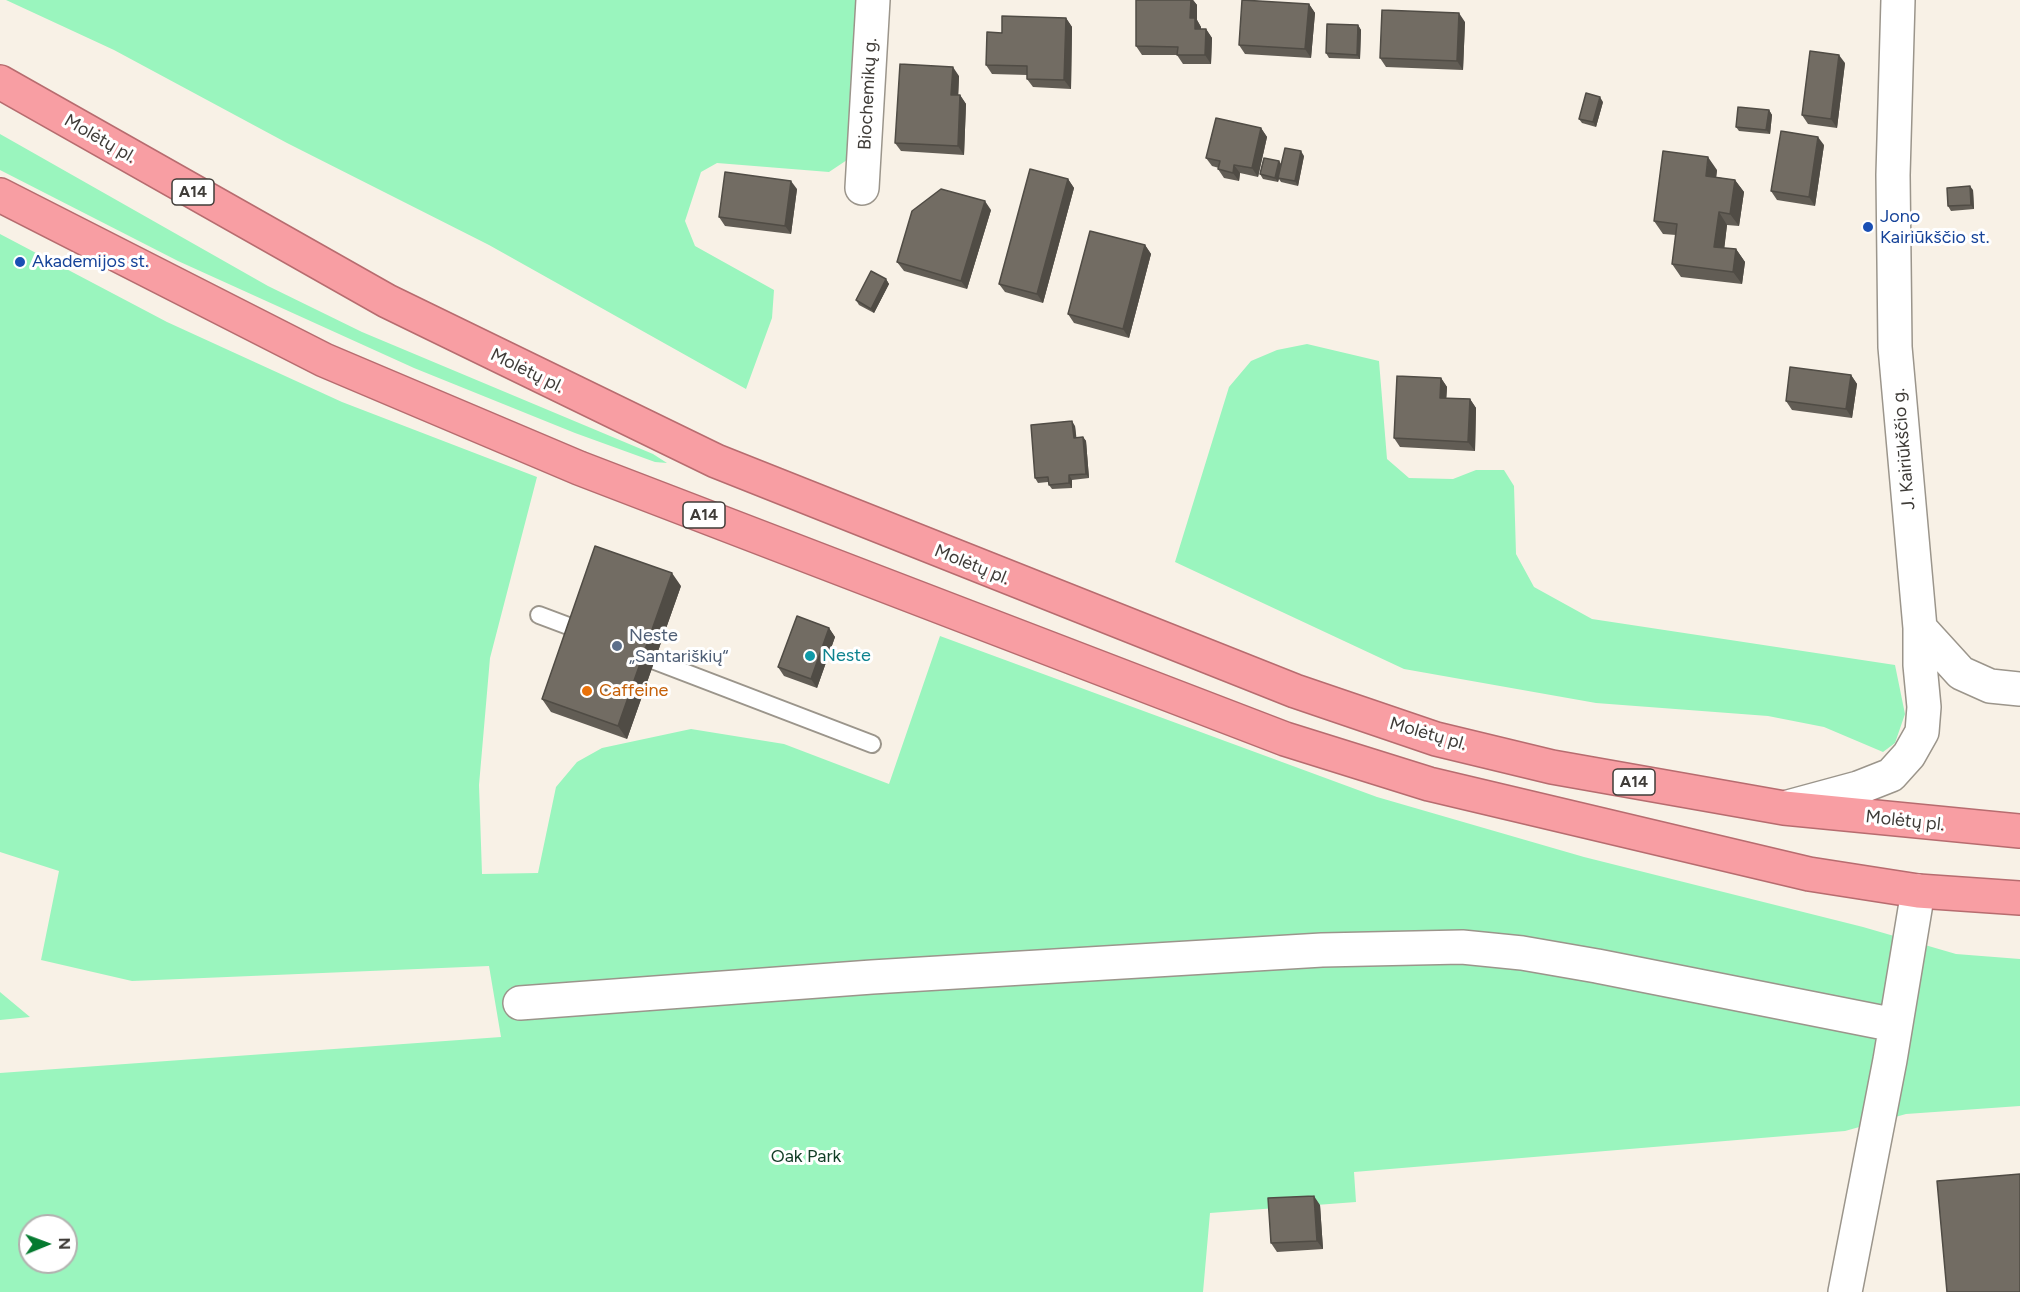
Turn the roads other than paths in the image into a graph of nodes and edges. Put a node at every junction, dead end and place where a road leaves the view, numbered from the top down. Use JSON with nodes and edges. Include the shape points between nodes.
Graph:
{"nodes":[{"id":1,"x":873,"y":0,"type":"edge"},
{"id":2,"x":1897,"y":0,"type":"edge"},
{"id":3,"x":0,"y":82,"type":"edge"},
{"id":4,"x":862,"y":188,"type":"dead end"},
{"id":5,"x":0,"y":195,"type":"edge"},
{"id":6,"x":540,"y":615,"type":"dead end"},
{"id":7,"x":1920,"y":628,"type":"junction"},
{"id":8,"x":579,"y":630,"type":"edge"},
{"id":9,"x":655,"y":661,"type":"dead end"},
{"id":10,"x":2020,"y":689,"type":"edge"},
{"id":11,"x":872,"y":744,"type":"dead end"},
{"id":12,"x":1784,"y":808,"type":"junction"},
{"id":13,"x":2020,"y":831,"type":"edge"},
{"id":14,"x":1918,"y":891,"type":"junction"},
{"id":15,"x":2020,"y":898,"type":"edge"},
{"id":16,"x":520,"y":1004,"type":"dead end"},
{"id":17,"x":1895,"y":1025,"type":"junction"},
{"id":18,"x":1845,"y":1292,"type":"edge"}],
"edges":[{"from":1,"to":4,"type":"street","name":"Biochemikų g."},
{"from":2,"to":7,"type":"street","name":"J. Kairiūkščio g.","via":[[1894,347]]},
{"from":3,"to":12,"type":"highway","name":"Molėtų pl.","number":"A14","via":[[387,301],[726,465],[1295,692],[1436,739],[1552,767]]},
{"from":5,"to":14,"type":"highway","number":"A14","via":[[324,360],[579,468],[1285,740],[1429,784],[1544,812],[1809,874]]},
{"from":6,"to":8,"type":"lane"},
{"from":7,"to":10,"type":"street","via":[[1960,672],[1990,686]]},
{"from":7,"to":12,"type":"street","name":"J. Kairiūkščio g.","via":[[1922,732],[1909,755],[1890,775]]},
{"from":9,"to":11,"type":"lane"},
{"from":12,"to":13,"type":"highway","name":"Molėtų pl.","number":"A14"},
{"from":14,"to":15,"type":"highway","number":"A14"},
{"from":14,"to":17,"type":"street"},
{"from":16,"to":17,"type":"street","via":[[872,977],[1322,950],[1462,947],[1597,966]]},
{"from":17,"to":18,"type":"street"}]}
